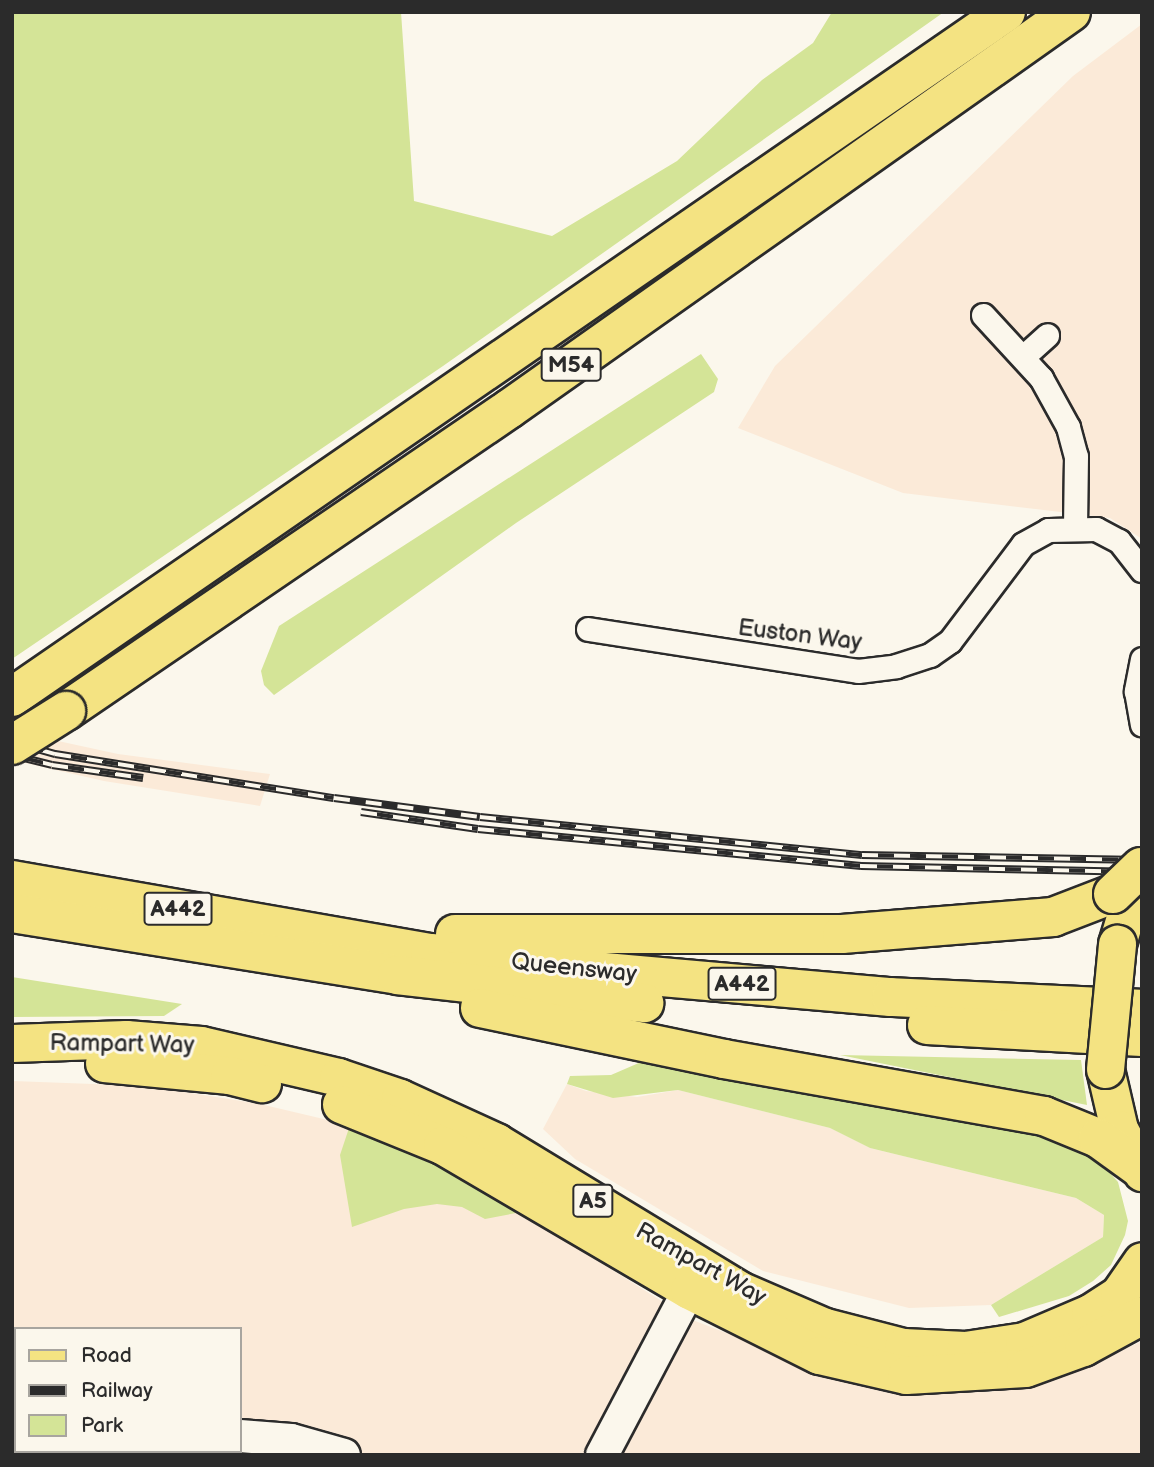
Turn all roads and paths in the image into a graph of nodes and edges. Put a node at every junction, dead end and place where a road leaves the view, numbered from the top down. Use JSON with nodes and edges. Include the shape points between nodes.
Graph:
{"nodes":[{"id":1,"x":1006,"y":12,"type":"edge"},
{"id":2,"x":1071,"y":12,"type":"edge"},
{"id":3,"x":983,"y":315,"type":"dead end"},
{"id":4,"x":1046,"y":335,"type":"dead end"},
{"id":5,"x":1024,"y":356,"type":"junction"},
{"id":6,"x":1074,"y":527,"type":"junction"},
{"id":7,"x":1142,"y":570,"type":"edge"},
{"id":8,"x":588,"y":629,"type":"dead end"},
{"id":9,"x":1142,"y":659,"type":"edge"},
{"id":10,"x":18,"y":693,"type":"edge"},
{"id":11,"x":1141,"y":720,"type":"edge"},
{"id":12,"x":12,"y":745,"type":"edge"},
{"id":13,"x":12,"y":880,"type":"edge"},
{"id":14,"x":1132,"y":881,"type":"edge"},
{"id":15,"x":12,"y":914,"type":"edge"},
{"id":16,"x":345,"y":937,"type":"junction"},
{"id":17,"x":397,"y":975,"type":"junction"},
{"id":18,"x":1142,"y":1009,"type":"edge"},
{"id":19,"x":1142,"y":1037,"type":"edge"},
{"id":20,"x":12,"y":1043,"type":"edge"},
{"id":21,"x":12,"y":1068,"type":"edge"},
{"id":22,"x":1140,"y":1170,"type":"edge"},
{"id":23,"x":1142,"y":1261,"type":"edge"},
{"id":24,"x":689,"y":1290,"type":"junction"},
{"id":25,"x":1142,"y":1315,"type":"edge"},
{"id":26,"x":242,"y":1436,"type":"edge"},
{"id":27,"x":344,"y":1455,"type":"edge"},
{"id":28,"x":602,"y":1455,"type":"edge"}],
"edges":[{"from":1,"to":10,"type":"highway","number":"M54"},
{"from":2,"to":12,"type":"highway","number":"M54","bridge":true,"via":[[509,409]]},
{"from":3,"to":5,"type":"street"},
{"from":4,"to":5,"type":"street"},
{"from":5,"to":6,"type":"street","via":[[1068,427],[1076,456]]},
{"from":6,"to":7,"type":"street","name":"Euston Way","via":[[1096,529],[1119,541]]},
{"from":6,"to":8,"type":"street","name":"Euston Way","via":[[1048,530],[1023,544],[950,640],[930,654],[896,666],[858,671]]},
{"from":9,"to":11,"type":"street","via":[[1136,691]]},
{"from":13,"to":16,"type":"highway","name":"Queensway","number":"A442"},
{"from":14,"to":16,"type":"highway","number":"A442","via":[[1053,918],[842,934]]},
{"from":14,"to":22,"type":"main road","bridge":true,"via":[[1117,944],[1105,1069],[1119,1129]]},
{"from":15,"to":17,"type":"highway","name":"Queensway","number":"A442"},
{"from":16,"to":18,"type":"highway","name":"Queensway","number":"A442","via":[[430,953],[593,971],[891,997]]},
{"from":17,"to":19,"type":"highway","name":"Queensway","number":"A442","via":[[579,997],[880,1022]]},
{"from":17,"to":22,"type":"highway","number":"A442","via":[[442,1000],[724,1059],[1044,1116],[1098,1138]]},
{"from":20,"to":23,"type":"main road","name":"Rampart Way","number":"A5","via":[[126,1039],[201,1045],[400,1098],[496,1142],[739,1290],[825,1327],[903,1348],[965,1350],[1024,1341],[1090,1314],[1119,1294]]},
{"from":21,"to":24,"type":"main road","name":"Rampart Way","number":"A5","via":[[117,1063],[229,1075],[323,1097],[442,1145]]},
{"from":24,"to":25,"type":"main road","name":"Rampart Way","number":"A5","via":[[819,1355],[906,1375],[1025,1368],[1083,1347]]},
{"from":24,"to":28,"type":"street"},
{"from":26,"to":27,"type":"street","via":[[291,1440]]}]}
